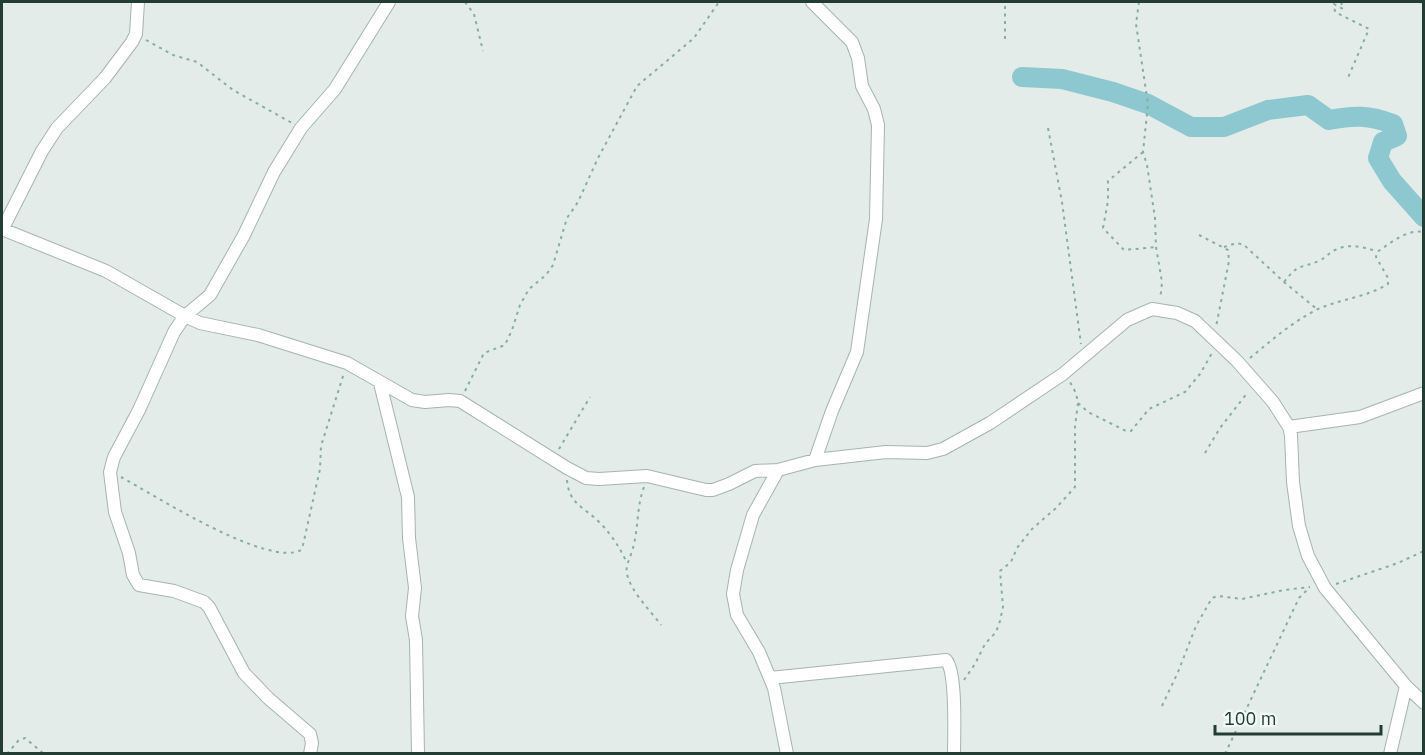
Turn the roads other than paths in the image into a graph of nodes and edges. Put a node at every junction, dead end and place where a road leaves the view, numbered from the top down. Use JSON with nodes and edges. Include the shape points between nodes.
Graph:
{"nodes":[{"id":1,"x":138,"y":2,"type":"edge"},
{"id":2,"x":389,"y":2,"type":"edge"},
{"id":3,"x":812,"y":2,"type":"edge"},
{"id":4,"x":2,"y":229,"type":"edge"},
{"id":5,"x":185,"y":316,"type":"junction"},
{"id":6,"x":381,"y":383,"type":"junction"},
{"id":7,"x":1424,"y":393,"type":"edge"},
{"id":8,"x":1289,"y":427,"type":"junction"},
{"id":9,"x":815,"y":460,"type":"junction"},
{"id":10,"x":778,"y":470,"type":"junction"},
{"id":11,"x":770,"y":678,"type":"junction"},
{"id":12,"x":1406,"y":686,"type":"junction"},
{"id":13,"x":1424,"y":703,"type":"edge"},
{"id":14,"x":310,"y":753,"type":"edge"},
{"id":15,"x":418,"y":753,"type":"edge"},
{"id":16,"x":788,"y":753,"type":"edge"},
{"id":17,"x":954,"y":753,"type":"edge"},
{"id":18,"x":1390,"y":753,"type":"edge"}],
"edges":[{"from":1,"to":4,"type":"street","via":[[136,34],[105,78],[57,128]]},
{"from":2,"to":5,"type":"street","via":[[335,89],[301,128],[274,172],[210,295]]},
{"from":3,"to":9,"type":"street","via":[[852,42],[862,86],[878,125],[876,219],[857,352]]},
{"from":4,"to":5,"type":"street","via":[[106,271]]},
{"from":5,"to":6,"type":"street","via":[[347,363]]},
{"from":5,"to":14,"type":"street","via":[[119,446],[110,472],[115,512],[135,581],[197,599],[209,607],[244,673],[310,734]]},
{"from":6,"to":10,"type":"street","via":[[412,400],[460,401],[586,478],[648,476],[713,490],[755,471]]},
{"from":6,"to":15,"type":"street","via":[[408,497],[415,588],[412,616]]},
{"from":7,"to":8,"type":"street","via":[[1360,417]]},
{"from":8,"to":9,"type":"street","via":[[1273,402],[1216,340],[1195,321],[1158,308],[1127,320],[1059,377],[990,423],[943,448],[927,453],[886,452]]},
{"from":8,"to":12,"type":"street","via":[[1299,526],[1319,585]]},
{"from":9,"to":10,"type":"street"},
{"from":10,"to":11,"type":"street","via":[[753,514],[733,594],[737,615]]},
{"from":11,"to":16,"type":"street"},
{"from":11,"to":17,"type":"street","via":[[946,660],[954,702]]},
{"from":12,"to":13,"type":"street"},
{"from":12,"to":18,"type":"street"}]}
